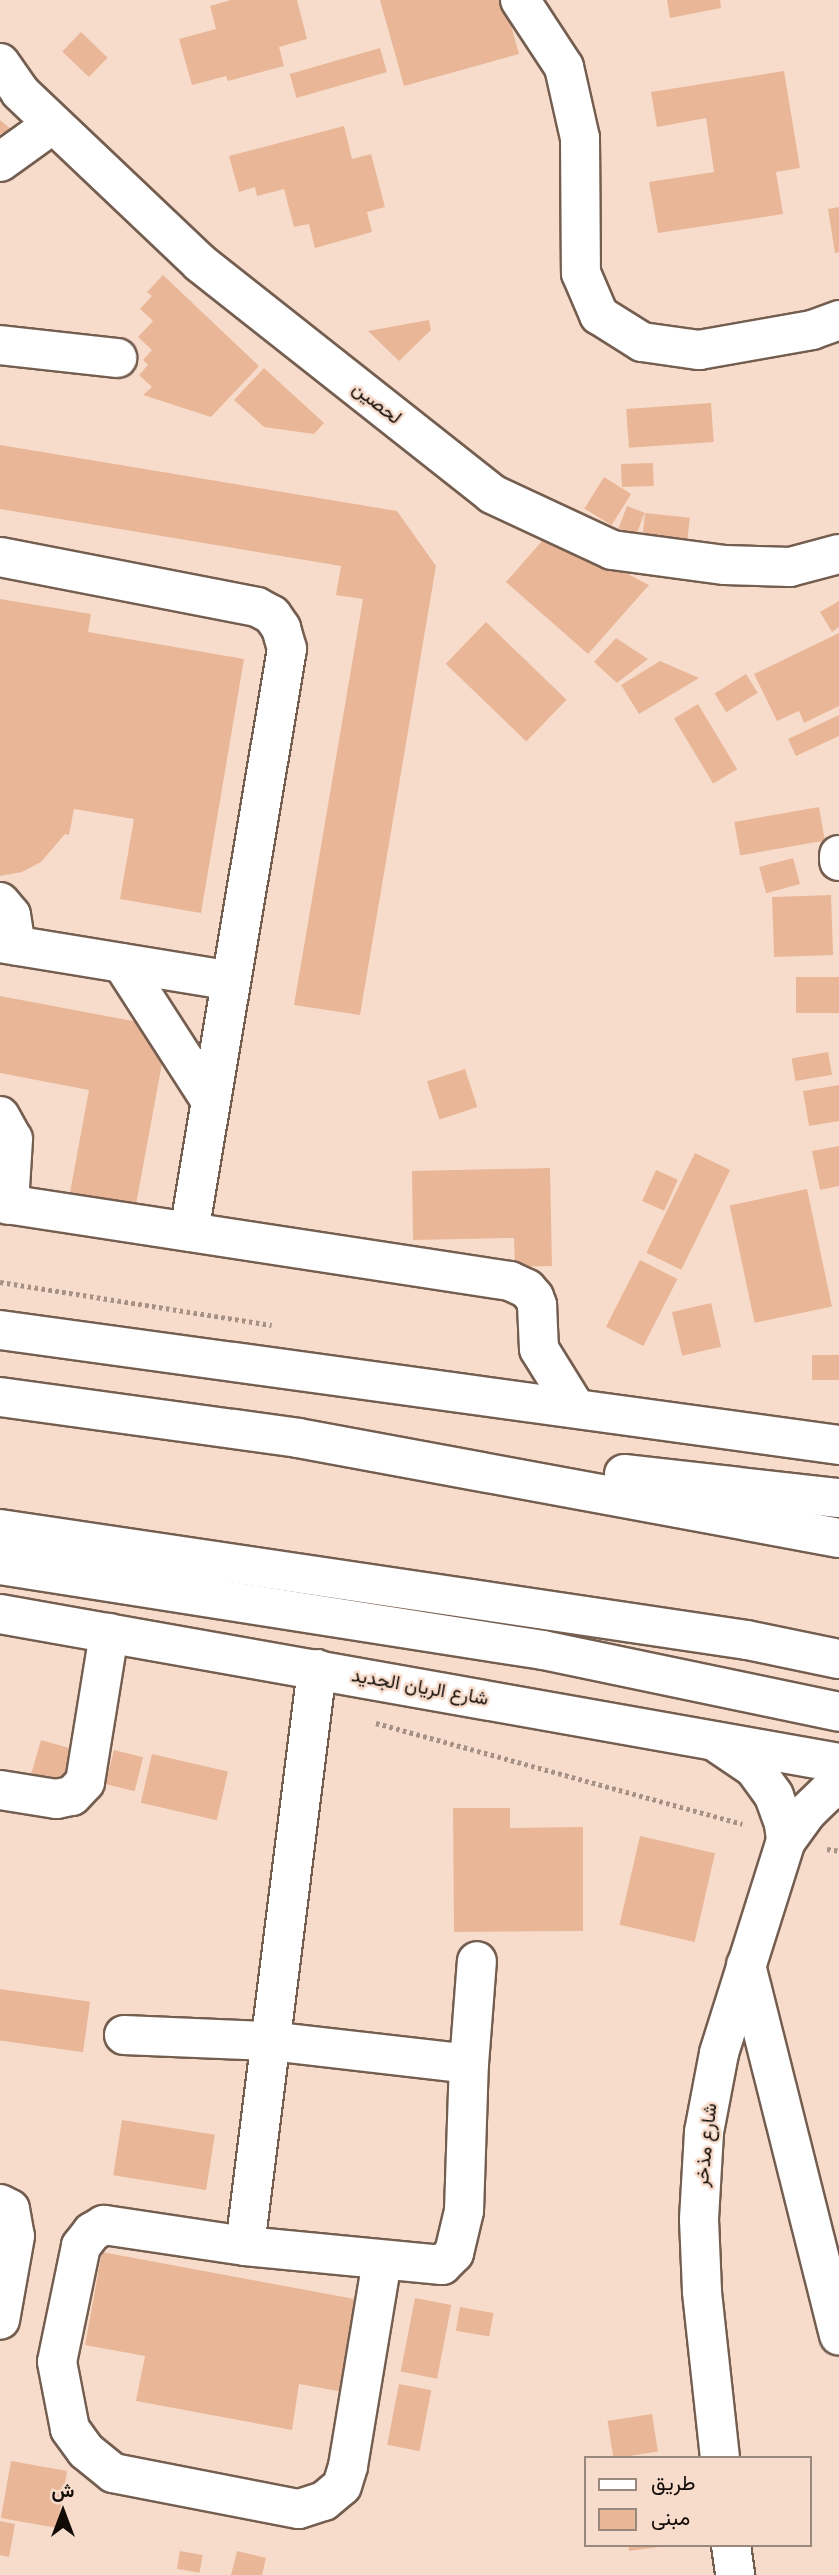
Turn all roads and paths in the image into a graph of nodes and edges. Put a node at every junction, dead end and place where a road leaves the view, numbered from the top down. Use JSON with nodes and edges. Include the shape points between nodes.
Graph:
{"nodes":[{"id":1,"x":520,"y":0,"type":"edge"},
{"id":2,"x":0,"y":63,"type":"edge"},
{"id":3,"x":53,"y":124,"type":"junction"},
{"id":4,"x":0,"y":162,"type":"edge"},
{"id":5,"x":839,"y":320,"type":"edge"},
{"id":6,"x":0,"y":345,"type":"edge"},
{"id":7,"x":117,"y":358,"type":"dead end"},
{"id":8,"x":839,"y":554,"type":"edge"},
{"id":9,"x":0,"y":557,"type":"edge"},
{"id":10,"x":839,"y":855,"type":"edge"},
{"id":11,"x":839,"y":861,"type":"edge"},
{"id":12,"x":0,"y":902,"type":"edge"},
{"id":13,"x":8,"y":944,"type":"edge"},
{"id":14,"x":122,"y":963,"type":"junction"},
{"id":15,"x":231,"y":981,"type":"junction"},
{"id":16,"x":211,"y":1101,"type":"junction"},
{"id":17,"x":0,"y":1116,"type":"edge"},
{"id":18,"x":5,"y":1204,"type":"edge"},
{"id":19,"x":189,"y":1231,"type":"junction"},
{"id":20,"x":0,"y":1329,"type":"edge"},
{"id":21,"x":539,"y":1349,"type":"junction"},
{"id":22,"x":0,"y":1397,"type":"edge"},
{"id":23,"x":494,"y":1398,"type":"junction"},
{"id":24,"x":575,"y":1407,"type":"junction"},
{"id":25,"x":298,"y":1438,"type":"junction"},
{"id":26,"x":839,"y":1445,"type":"edge"},
{"id":27,"x":839,"y":1498,"type":"edge"},
{"id":28,"x":0,"y":1529,"type":"edge"},
{"id":29,"x":839,"y":1538,"type":"edge"},
{"id":30,"x":0,"y":1565,"type":"edge"},
{"id":31,"x":0,"y":1614,"type":"edge"},
{"id":32,"x":109,"y":1633,"type":"junction"},
{"id":33,"x":839,"y":1658,"type":"edge"},
{"id":34,"x":317,"y":1669,"type":"junction"},
{"id":35,"x":839,"y":1712,"type":"edge"},
{"id":36,"x":373,"y":1722,"type":"dead end"},
{"id":37,"x":710,"y":1738,"type":"junction"},
{"id":38,"x":839,"y":1763,"type":"edge"},
{"id":39,"x":839,"y":1788,"type":"edge"},
{"id":40,"x":0,"y":1790,"type":"edge"},
{"id":41,"x":786,"y":1841,"type":"junction"},
{"id":42,"x":839,"y":1851,"type":"edge"},
{"id":43,"x":477,"y":1961,"type":"dead end"},
{"id":44,"x":746,"y":1965,"type":"junction"},
{"id":45,"x":124,"y":2035,"type":"dead end"},
{"id":46,"x":270,"y":2041,"type":"junction"},
{"id":47,"x":469,"y":2064,"type":"junction"},
{"id":48,"x":0,"y":2204,"type":"edge"},
{"id":49,"x":245,"y":2246,"type":"junction"},
{"id":50,"x":382,"y":2261,"type":"junction"},
{"id":51,"x":0,"y":2320,"type":"edge"},
{"id":52,"x":839,"y":2335,"type":"edge"},
{"id":53,"x":720,"y":2456,"type":"edge"},
{"id":54,"x":731,"y":2547,"type":"edge"},
{"id":55,"x":734,"y":2575,"type":"edge"}],
"edges":[{"from":1,"to":5,"type":"main road","via":[[564,67],[580,138],[581,273],[599,315],[642,342],[699,350],[812,330]]},
{"from":2,"to":3,"type":"main road","name":"لحصين","via":[[20,92]]},
{"from":3,"to":4,"type":"main road"},
{"from":3,"to":8,"type":"main road","name":"لحصين","via":[[200,263],[492,494],[612,550],[764,566],[790,566]]},
{"from":6,"to":7,"type":"main road"},
{"from":9,"to":15,"type":"main road","via":[[257,607],[272,615],[281,628],[287,649]]},
{"from":10,"to":11,"type":"main road"},
{"from":12,"to":13,"type":"main road","via":[[11,915]]},
{"from":13,"to":14,"type":"main road"},
{"from":14,"to":15,"type":"main road"},
{"from":14,"to":16,"type":"main road"},
{"from":15,"to":16,"type":"main road"},
{"from":16,"to":19,"type":"main road"},
{"from":17,"to":18,"type":"main road","via":[[13,1139]]},
{"from":18,"to":19,"type":"main road"},
{"from":19,"to":21,"type":"main road","via":[[510,1281],[527,1289],[537,1305]]},
{"from":20,"to":23,"type":"main road"},
{"from":21,"to":23,"type":"main road"},
{"from":21,"to":24,"type":"main road"},
{"from":22,"to":25,"type":"main road"},
{"from":23,"to":24,"type":"main road"},
{"from":24,"to":26,"type":"main road"},
{"from":25,"to":27,"type":"main road"},
{"from":25,"to":29,"type":"main road"},
{"from":28,"to":33,"type":"main road","via":[[747,1640]]},
{"from":30,"to":35,"type":"main road","via":[[543,1650]]},
{"from":31,"to":32,"type":"main road","name":"شارع الريان الجديد"},
{"from":32,"to":34,"type":"main road","name":"شارع الريان الجديد"},
{"from":32,"to":40,"type":"main road","via":[[85,1783],[72,1796],[56,1799]]},
{"from":34,"to":37,"type":"main road","name":"شارع الريان الجديد"},
{"from":34,"to":46,"type":"main road"},
{"from":36,"to":41,"type":"path","via":[[734,1821]]},
{"from":37,"to":38,"type":"main road","name":"شارع الريان الجديد"},
{"from":37,"to":41,"type":"main road","name":"شارع مذخر","via":[[754,1768],[779,1807]]},
{"from":39,"to":41,"type":"main road","name":"شارع مذخر","via":[[807,1812]]},
{"from":41,"to":42,"type":"path"},
{"from":41,"to":44,"type":"main road","name":"شارع مذخر"},
{"from":43,"to":47,"type":"main road"},
{"from":44,"to":52,"type":"main road"},
{"from":44,"to":53,"type":"main road","name":"شارع مذخر","via":[[719,2053],[704,2132],[699,2219],[705,2332]]},
{"from":45,"to":46,"type":"main road"},
{"from":46,"to":47,"type":"main road"},
{"from":46,"to":49,"type":"main road"},
{"from":47,"to":50,"type":"main road","via":[[464,2211],[454,2253],[442,2265]]},
{"from":48,"to":51,"type":"main road","via":[[10,2209],[15,2236]]},
{"from":49,"to":50,"type":"main road"},
{"from":49,"to":50,"type":"main road","via":[[104,2225],[81,2246],[57,2362],[60,2385],[70,2429],[86,2451],[113,2473],[299,2509],[324,2501],[342,2486],[348,2466]]},
{"from":54,"to":55,"type":"main road"}]}
